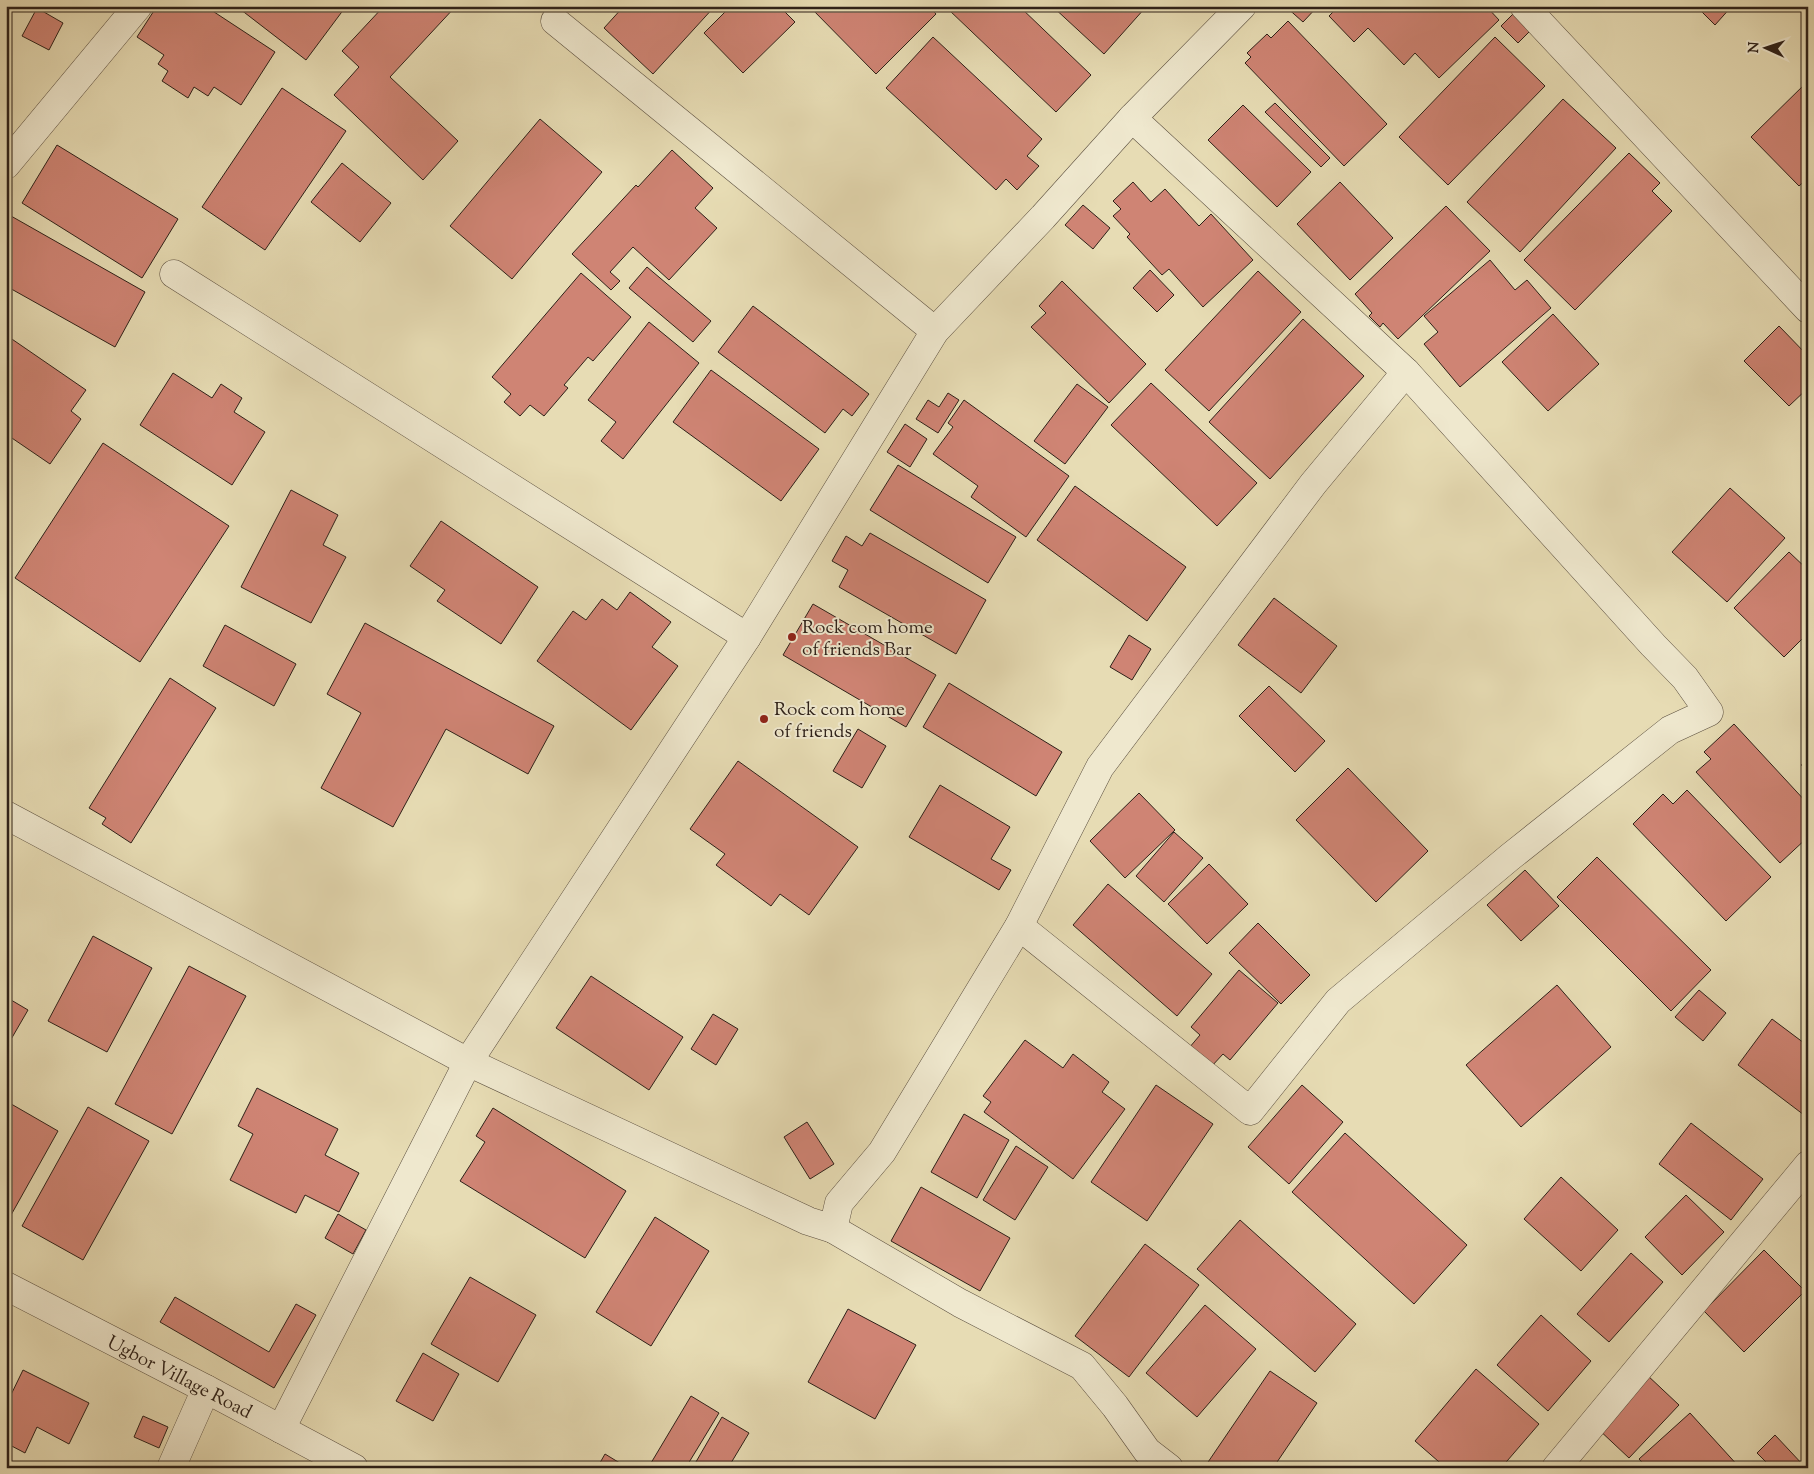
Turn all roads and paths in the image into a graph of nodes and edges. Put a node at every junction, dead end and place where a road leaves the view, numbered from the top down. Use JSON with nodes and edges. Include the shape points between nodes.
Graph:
{"nodes":[{"id":1,"x":138,"y":6,"type":"edge"},
{"id":2,"x":1242,"y":6,"type":"edge"},
{"id":3,"x":1524,"y":6,"type":"edge"},
{"id":4,"x":555,"y":21,"type":"dead end"},
{"id":5,"x":1132,"y":118,"type":"junction"},
{"id":6,"x":6,"y":165,"type":"edge"},
{"id":7,"x":174,"y":274,"type":"dead end"},
{"id":8,"x":1808,"y":309,"type":"edge"},
{"id":9,"x":935,"y":331,"type":"junction"},
{"id":10,"x":1406,"y":372,"type":"junction"},
{"id":11,"x":747,"y":637,"type":"junction"},
{"id":12,"x":6,"y":815,"type":"edge"},
{"id":13,"x":1019,"y":926,"type":"junction"},
{"id":14,"x":468,"y":1062,"type":"junction"},
{"id":15,"x":1804,"y":1176,"type":"edge"},
{"id":16,"x":833,"y":1229,"type":"junction"},
{"id":17,"x":6,"y":1286,"type":"edge"},
{"id":18,"x":206,"y":1389,"type":"junction"},
{"id":19,"x":281,"y":1429,"type":"junction"},
{"id":20,"x":171,"y":1468,"type":"edge"},
{"id":21,"x":354,"y":1468,"type":"edge"},
{"id":22,"x":1169,"y":1468,"type":"edge"},
{"id":23,"x":1556,"y":1468,"type":"edge"}],
"edges":[{"from":1,"to":6,"type":"street"},
{"from":2,"to":5,"type":"street"},
{"from":3,"to":8,"type":"street"},
{"from":4,"to":9,"type":"street"},
{"from":5,"to":9,"type":"street"},
{"from":5,"to":10,"type":"street"},
{"from":7,"to":11,"type":"street"},
{"from":9,"to":11,"type":"street"},
{"from":10,"to":13,"type":"street","via":[[1313,484],[1100,767]]},
{"from":10,"to":13,"type":"street","via":[[1685,678],[1709,712],[1670,730],[1510,857],[1338,1001],[1250,1111]]},
{"from":11,"to":14,"type":"street"},
{"from":12,"to":14,"type":"street"},
{"from":13,"to":16,"type":"street","via":[[882,1152],[840,1203]]},
{"from":14,"to":16,"type":"street","via":[[808,1221]]},
{"from":14,"to":19,"type":"street"},
{"from":15,"to":23,"type":"street"},
{"from":16,"to":22,"type":"street","via":[[960,1303],[1082,1366],[1148,1451]]},
{"from":17,"to":18,"type":"street","name":"Ugbor Village Road"},
{"from":18,"to":19,"type":"street","name":"Ugbor Village Road"},
{"from":18,"to":20,"type":"street"},
{"from":19,"to":21,"type":"street","name":"Ugbor Village Road"}]}
